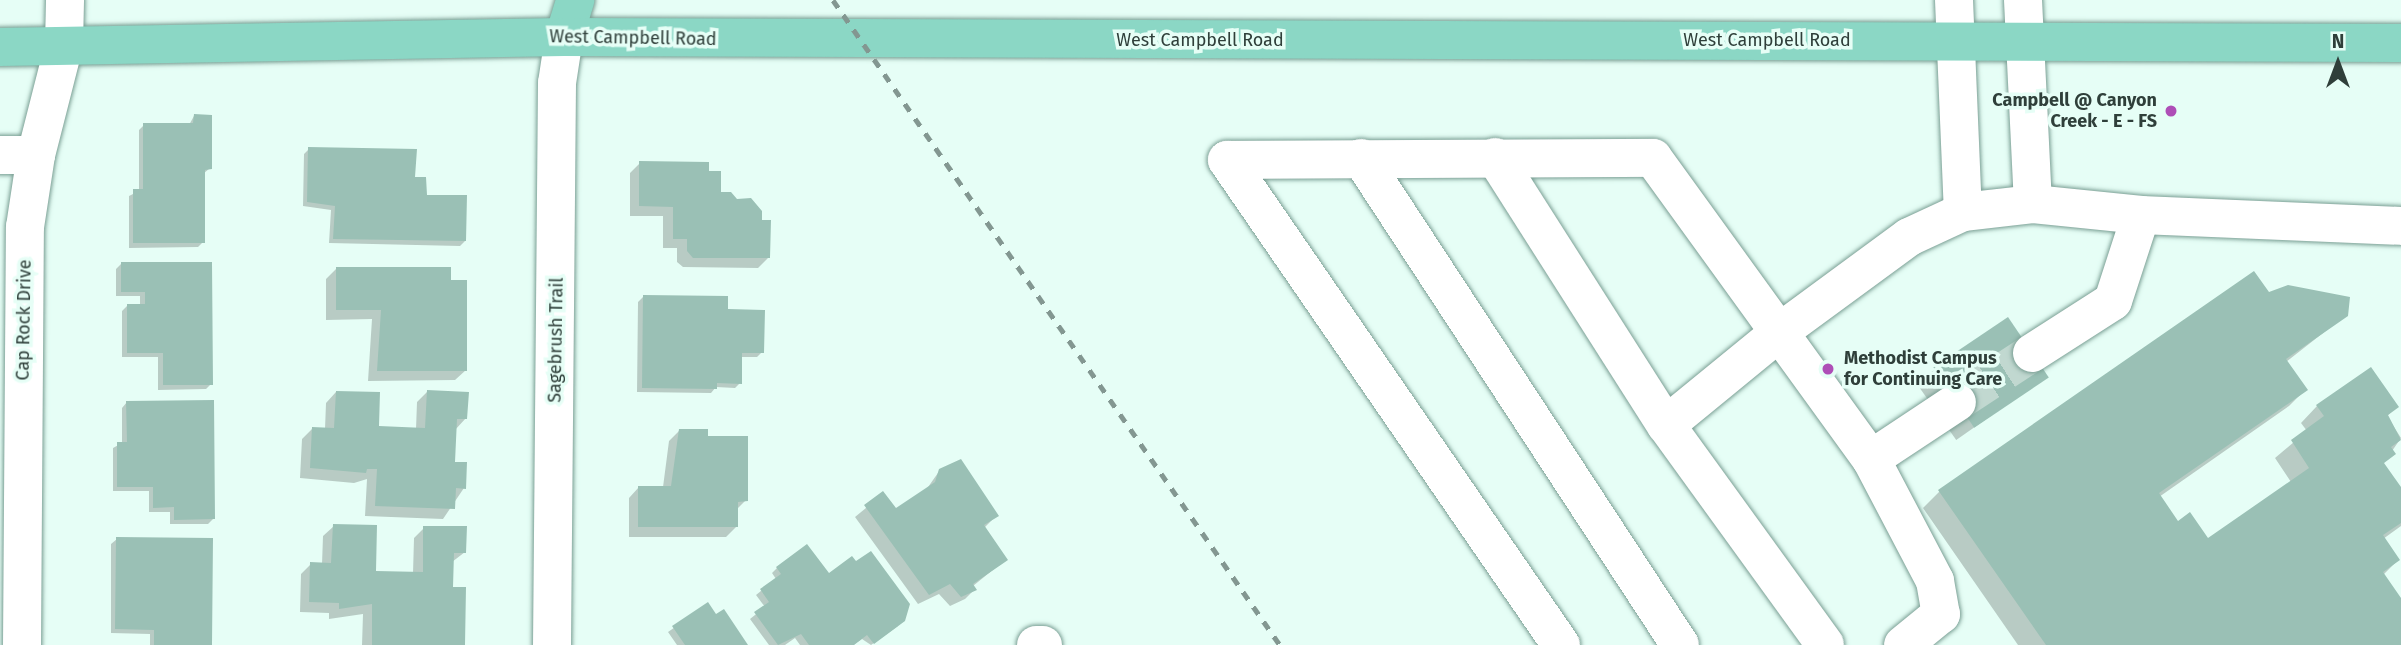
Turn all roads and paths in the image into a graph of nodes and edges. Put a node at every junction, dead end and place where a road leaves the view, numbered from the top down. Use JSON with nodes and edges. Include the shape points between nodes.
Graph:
{"nodes":[{"id":1,"x":65,"y":0,"type":"edge"},
{"id":2,"x":575,"y":0,"type":"edge"},
{"id":3,"x":1954,"y":0,"type":"edge"},
{"id":4,"x":2023,"y":0,"type":"edge"},
{"id":5,"x":564,"y":37,"type":"junction"},
{"id":6,"x":1955,"y":40,"type":"junction"},
{"id":7,"x":2025,"y":40,"type":"junction"},
{"id":8,"x":2401,"y":43,"type":"edge"},
{"id":9,"x":64,"y":46,"type":"junction"},
{"id":10,"x":0,"y":47,"type":"edge"},
{"id":11,"x":18,"y":155,"type":"edge"},
{"id":12,"x":1495,"y":157,"type":"junction"},
{"id":13,"x":1361,"y":158,"type":"junction"},
{"id":14,"x":2033,"y":204,"type":"junction"},
{"id":15,"x":1963,"y":212,"type":"junction"},
{"id":16,"x":2141,"y":215,"type":"junction"},
{"id":17,"x":2401,"y":226,"type":"edge"},
{"id":18,"x":1781,"y":331,"type":"junction"},
{"id":19,"x":2032,"y":353,"type":"tunnel mouth"},
{"id":20,"x":1957,"y":402,"type":"tunnel mouth"},
{"id":21,"x":12,"y":403,"type":"edge"},
{"id":22,"x":1666,"y":425,"type":"junction"},
{"id":23,"x":1871,"y":459,"type":"junction"},
{"id":24,"x":22,"y":645,"type":"edge"},
{"id":25,"x":552,"y":645,"type":"edge"},
{"id":26,"x":1036,"y":645,"type":"edge"},
{"id":27,"x":1042,"y":645,"type":"edge"},
{"id":28,"x":1561,"y":645,"type":"edge"},
{"id":29,"x":1680,"y":645,"type":"edge"},
{"id":30,"x":1825,"y":645,"type":"edge"},
{"id":31,"x":1903,"y":645,"type":"edge"}],
"edges":[{"from":1,"to":9,"type":"street","name":"Cap Rock Drive"},
{"from":2,"to":5,"type":"main road"},
{"from":3,"to":6,"type":"street"},
{"from":4,"to":7,"type":"street"},
{"from":5,"to":6,"type":"main road","name":"West Campbell Road"},
{"from":5,"to":9,"type":"main road","name":"West Campbell Road"},
{"from":5,"to":25,"type":"street","name":"Sagebrush Trail","via":[[557,83]]},
{"from":6,"to":7,"type":"main road","name":"West Campbell Road"},
{"from":6,"to":15,"type":"street"},
{"from":7,"to":8,"type":"main road","name":"West Campbell Road"},
{"from":7,"to":14,"type":"street"},
{"from":9,"to":10,"type":"main road","name":"West Campbell Road"},
{"from":9,"to":11,"type":"street","name":"Cap Rock Drive"},
{"from":11,"to":21,"type":"street","name":"Cap Rock Drive","via":[[25,227]]},
{"from":12,"to":13,"type":"street"},
{"from":12,"to":18,"type":"street","via":[[1653,158]]},
{"from":12,"to":22,"type":"street"},
{"from":13,"to":28,"type":"street","via":[[1227,160]]},
{"from":13,"to":29,"type":"street"},
{"from":14,"to":15,"type":"street"},
{"from":14,"to":16,"type":"street"},
{"from":15,"to":18,"type":"street","via":[[1909,237]]},
{"from":16,"to":17,"type":"street"},
{"from":16,"to":19,"type":"street","via":[[2113,301]]},
{"from":18,"to":22,"type":"street"},
{"from":18,"to":23,"type":"street"},
{"from":20,"to":23,"type":"street"},
{"from":21,"to":24,"type":"street","name":"Cap Rock Drive"},
{"from":22,"to":30,"type":"street"},
{"from":23,"to":31,"type":"street","via":[[1935,581],[1941,614]]},
{"from":26,"to":27,"type":"street"}]}
